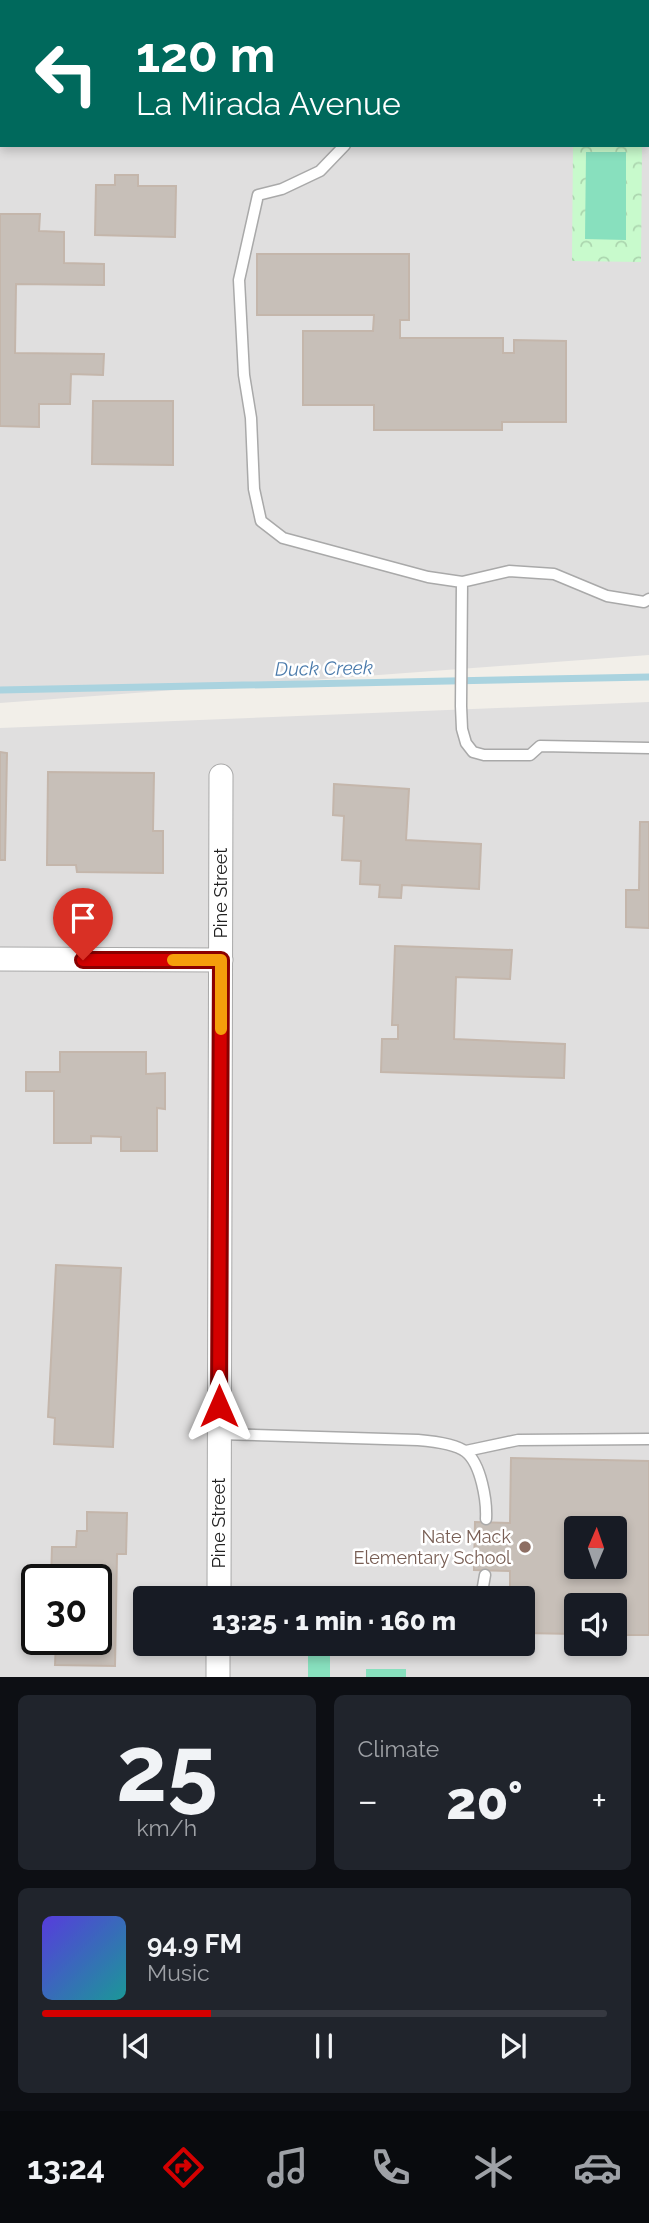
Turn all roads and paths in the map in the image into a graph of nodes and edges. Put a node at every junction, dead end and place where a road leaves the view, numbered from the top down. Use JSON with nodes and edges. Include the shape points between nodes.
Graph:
{"nodes":[{"id":1,"x":343,"y":147,"type":"edge"},
{"id":2,"x":463,"y":582,"type":"junction"},
{"id":3,"x":649,"y":599,"type":"edge"},
{"id":4,"x":649,"y":748,"type":"edge"},
{"id":5,"x":221,"y":776,"type":"dead end"},
{"id":6,"x":0,"y":959,"type":"edge"},
{"id":7,"x":221,"y":960,"type":"junction"},
{"id":8,"x":219,"y":1434,"type":"junction"},
{"id":9,"x":649,"y":1439,"type":"edge"},
{"id":10,"x":466,"y":1451,"type":"junction"},
{"id":11,"x":486,"y":1519,"type":"dead end"},
{"id":12,"x":485,"y":1575,"type":"dead end"},
{"id":13,"x":219,"y":1586,"type":"edge"},
{"id":14,"x":483,"y":1586,"type":"edge"},
{"id":15,"x":218,"y":1656,"type":"edge"},
{"id":16,"x":218,"y":1677,"type":"edge"}],
"edges":[{"from":1,"to":2,"type":"lane","via":[[320,172],[258,195],[252,214],[239,280],[254,489],[261,521],[283,538]]},
{"from":2,"to":3,"type":"lane","via":[[509,571],[554,575],[607,596]]},
{"from":2,"to":4,"type":"lane","via":[[461,718],[466,743],[473,752],[530,755],[540,746]]},
{"from":5,"to":7,"type":"street","name":"Pine Street"},
{"from":6,"to":7,"type":"street"},
{"from":7,"to":8,"type":"street","name":"Pine Street"},
{"from":8,"to":10,"type":"lane","via":[[418,1440]]},
{"from":8,"to":13,"type":"street","name":"Pine Street"},
{"from":9,"to":10,"type":"lane","via":[[518,1440]]},
{"from":10,"to":11,"type":"lane","via":[[479,1472]]},
{"from":12,"to":14,"type":"lane"},
{"from":15,"to":16,"type":"street"}]}
